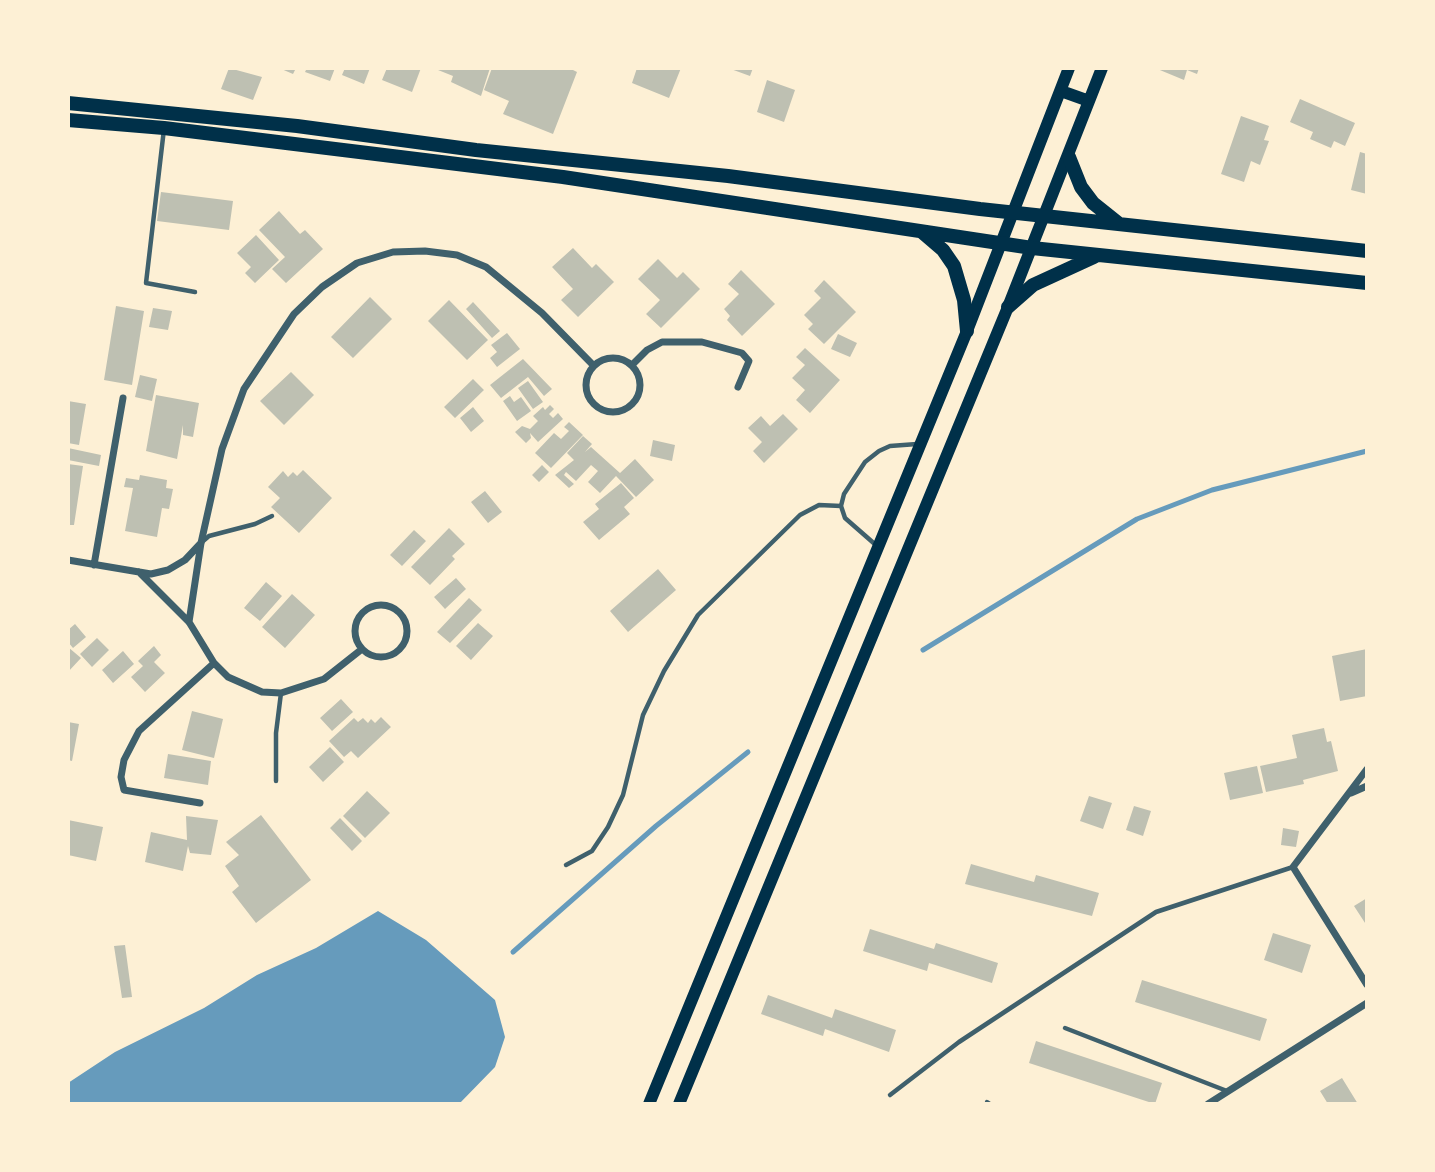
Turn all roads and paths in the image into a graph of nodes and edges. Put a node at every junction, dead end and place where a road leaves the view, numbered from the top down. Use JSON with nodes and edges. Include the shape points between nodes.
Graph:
{"nodes":[{"id":1,"x":1069,"y":68,"type":"edge"},
{"id":2,"x":1102,"y":68,"type":"edge"},
{"id":3,"x":1060,"y":91,"type":"junction"},
{"id":4,"x":1088,"y":101,"type":"junction"},
{"id":5,"x":68,"y":103,"type":"edge"},
{"id":6,"x":68,"y":120,"type":"edge"},
{"id":7,"x":166,"y":121,"type":"junction"},
{"id":8,"x":1069,"y":157,"type":"junction"},
{"id":9,"x":1015,"y":213,"type":"junction"},
{"id":10,"x":1044,"y":216,"type":"junction"},
{"id":11,"x":1119,"y":224,"type":"junction"},
{"id":12,"x":921,"y":231,"type":"junction"},
{"id":13,"x":1003,"y":243,"type":"junction"},
{"id":14,"x":1032,"y":247,"type":"junction"},
{"id":15,"x":1367,"y":251,"type":"edge"},
{"id":16,"x":1098,"y":255,"type":"junction"},
{"id":17,"x":1367,"y":283,"type":"edge"},
{"id":18,"x":195,"y":292,"type":"dead end"},
{"id":19,"x":1008,"y":307,"type":"junction"},
{"id":20,"x":967,"y":331,"type":"junction"},
{"id":21,"x":593,"y":365,"type":"junction"},
{"id":22,"x":632,"y":365,"type":"junction"},
{"id":23,"x":738,"y":387,"type":"dead end"},
{"id":24,"x":123,"y":398,"type":"dead end"},
{"id":25,"x":921,"y":443,"type":"junction"},
{"id":26,"x":841,"y":506,"type":"junction"},
{"id":27,"x":272,"y":516,"type":"dead end"},
{"id":28,"x":201,"y":543,"type":"junction"},
{"id":29,"x":878,"y":548,"type":"junction"},
{"id":30,"x":68,"y":560,"type":"edge"},
{"id":31,"x":94,"y":565,"type":"junction"},
{"id":32,"x":139,"y":572,"type":"junction"},
{"id":33,"x":189,"y":622,"type":"junction"},
{"id":34,"x":362,"y":649,"type":"junction"},
{"id":35,"x":214,"y":663,"type":"junction"},
{"id":36,"x":281,"y":693,"type":"junction"},
{"id":37,"x":1367,"y":769,"type":"edge"},
{"id":38,"x":276,"y":781,"type":"dead end"},
{"id":39,"x":1367,"y":786,"type":"edge"},
{"id":40,"x":1350,"y":793,"type":"junction"},
{"id":41,"x":200,"y":803,"type":"dead end"},
{"id":42,"x":565,"y":865,"type":"dead end"},
{"id":43,"x":1293,"y":867,"type":"junction"},
{"id":44,"x":1367,"y":985,"type":"edge"},
{"id":45,"x":1367,"y":1003,"type":"edge"},
{"id":46,"x":1065,"y":1028,"type":"dead end"},
{"id":47,"x":1228,"y":1091,"type":"junction"},
{"id":48,"x":890,"y":1095,"type":"dead end"},
{"id":49,"x":649,"y":1104,"type":"edge"},
{"id":50,"x":679,"y":1104,"type":"edge"},
{"id":51,"x":1208,"y":1104,"type":"edge"}],
"edges":[{"from":1,"to":3,"type":"main road"},
{"from":2,"to":4,"type":"main road"},
{"from":3,"to":4,"type":"main road"},
{"from":3,"to":9,"type":"main road"},
{"from":4,"to":8,"type":"main road"},
{"from":5,"to":7,"type":"main road"},
{"from":6,"to":7,"type":"main road"},
{"from":7,"to":9,"type":"main road","via":[[728,176]]},
{"from":7,"to":12,"type":"main road"},
{"from":7,"to":18,"type":"lane","via":[[146,283]]},
{"from":8,"to":10,"type":"main road"},
{"from":8,"to":11,"type":"main road","via":[[1093,204]]},
{"from":9,"to":10,"type":"main road"},
{"from":9,"to":13,"type":"main road"},
{"from":10,"to":11,"type":"main road"},
{"from":10,"to":14,"type":"main road"},
{"from":11,"to":15,"type":"main road"},
{"from":12,"to":13,"type":"main road"},
{"from":12,"to":20,"type":"main road","via":[[954,266]]},
{"from":13,"to":14,"type":"main road"},
{"from":13,"to":20,"type":"main road"},
{"from":14,"to":16,"type":"main road"},
{"from":14,"to":19,"type":"main road"},
{"from":16,"to":17,"type":"main road"},
{"from":16,"to":19,"type":"main road","via":[[1033,285]]},
{"from":19,"to":50,"type":"main road"},
{"from":20,"to":25,"type":"main road"},
{"from":21,"to":22,"type":"street","via":[[612,357]]},
{"from":21,"to":22,"type":"street","via":[[585,385],[587,395],[602,410],[613,412],[632,404],[638,395],[638,374]]},
{"from":21,"to":28,"type":"street","via":[[542,313],[486,267],[425,251],[393,252],[357,263],[294,314],[244,389],[222,449]]},
{"from":22,"to":23,"type":"street","via":[[662,342],[724,347],[749,360]]},
{"from":24,"to":31,"type":"street"},
{"from":25,"to":26,"type":"lane","via":[[878,451],[854,477]]},
{"from":25,"to":29,"type":"main road"},
{"from":26,"to":29,"type":"lane","via":[[845,518]]},
{"from":26,"to":42,"type":"lane","via":[[819,505],[800,515],[698,615],[643,715],[623,795],[608,827],[592,851]]},
{"from":27,"to":28,"type":"lane","via":[[209,536]]},
{"from":28,"to":32,"type":"street","via":[[169,570]]},
{"from":28,"to":33,"type":"street"},
{"from":29,"to":49,"type":"main road"},
{"from":30,"to":31,"type":"street"},
{"from":31,"to":32,"type":"street"},
{"from":32,"to":33,"type":"street"},
{"from":33,"to":35,"type":"street"},
{"from":34,"to":34,"type":"street","via":[[381,657],[399,650],[408,632],[400,613],[382,605],[363,612],[355,631]]},
{"from":34,"to":36,"type":"street","via":[[324,679]]},
{"from":35,"to":36,"type":"street","via":[[244,685]]},
{"from":35,"to":41,"type":"street","via":[[139,731],[121,777],[124,790]]},
{"from":36,"to":38,"type":"lane"},
{"from":37,"to":40,"type":"street"},
{"from":39,"to":40,"type":"street"},
{"from":40,"to":43,"type":"street"},
{"from":43,"to":44,"type":"street"},
{"from":43,"to":48,"type":"lane","via":[[1156,912],[992,1019]]},
{"from":45,"to":47,"type":"street"},
{"from":46,"to":47,"type":"lane"},
{"from":47,"to":51,"type":"street"}]}
